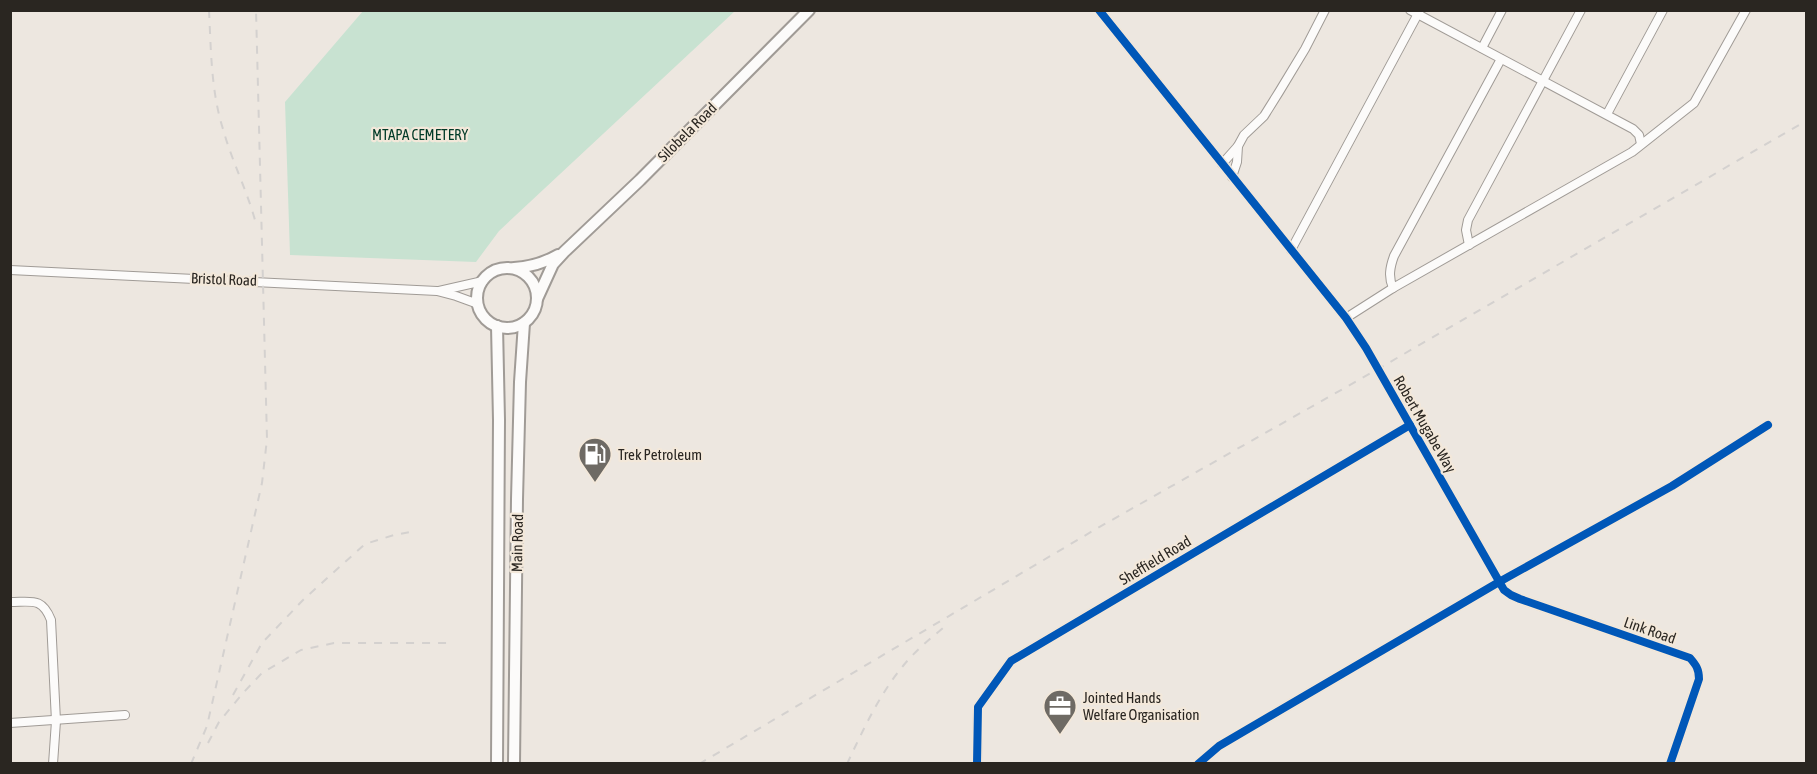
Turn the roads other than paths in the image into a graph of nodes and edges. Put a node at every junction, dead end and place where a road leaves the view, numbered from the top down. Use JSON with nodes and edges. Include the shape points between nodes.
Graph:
{"nodes":[{"id":1,"x":809,"y":10,"type":"edge"},
{"id":2,"x":1099,"y":10,"type":"edge"},
{"id":3,"x":1325,"y":10,"type":"edge"},
{"id":4,"x":1502,"y":10,"type":"edge"},
{"id":5,"x":1581,"y":10,"type":"edge"},
{"id":6,"x":1663,"y":10,"type":"edge"},
{"id":7,"x":1746,"y":10,"type":"edge"},
{"id":8,"x":1416,"y":12,"type":"edge"},
{"id":9,"x":1482,"y":48,"type":"junction"},
{"id":10,"x":1501,"y":58,"type":"junction"},
{"id":11,"x":1543,"y":80,"type":"junction"},
{"id":12,"x":1607,"y":114,"type":"junction"},
{"id":13,"x":1641,"y":144,"type":"junction"},
{"id":14,"x":1238,"y":146,"type":"junction"},
{"id":15,"x":1222,"y":164,"type":"junction"},
{"id":16,"x":1232,"y":177,"type":"junction"},
{"id":17,"x":1469,"y":245,"type":"junction"},
{"id":18,"x":1291,"y":250,"type":"junction"},
{"id":19,"x":564,"y":252,"type":"junction"},
{"id":20,"x":510,"y":268,"type":"junction"},
{"id":21,"x":10,"y":270,"type":"edge"},
{"id":22,"x":483,"y":281,"type":"junction"},
{"id":23,"x":1393,"y":288,"type":"junction"},
{"id":24,"x":437,"y":291,"type":"junction"},
{"id":25,"x":537,"y":299,"type":"junction"},
{"id":26,"x":478,"y":304,"type":"junction"},
{"id":27,"x":1346,"y":318,"type":"junction"},
{"id":28,"x":525,"y":323,"type":"junction"},
{"id":29,"x":497,"y":326,"type":"junction"},
{"id":30,"x":1410,"y":425,"type":"junction"},
{"id":31,"x":1768,"y":425,"type":"dead end"},
{"id":32,"x":1499,"y":582,"type":"junction"},
{"id":33,"x":10,"y":602,"type":"edge"},
{"id":34,"x":498,"y":697,"type":"junction"},
{"id":35,"x":515,"y":697,"type":"junction"},
{"id":36,"x":125,"y":715,"type":"dead end"},
{"id":37,"x":56,"y":721,"type":"junction"},
{"id":38,"x":10,"y":723,"type":"edge"},
{"id":39,"x":53,"y":764,"type":"edge"},
{"id":40,"x":497,"y":764,"type":"edge"},
{"id":41,"x":514,"y":764,"type":"edge"},
{"id":42,"x":977,"y":764,"type":"edge"},
{"id":43,"x":1198,"y":764,"type":"edge"},
{"id":44,"x":1670,"y":764,"type":"edge"}],
"edges":[{"from":1,"to":19,"type":"main road","name":"Silobela Road"},
{"from":2,"to":15,"type":"street","name":"Robert Mugabe Way"},
{"from":3,"to":14,"type":"street","via":[[1264,116]]},
{"from":4,"to":9,"type":"street"},
{"from":5,"to":11,"type":"street"},
{"from":6,"to":12,"type":"street"},
{"from":7,"to":13,"type":"street","via":[[1694,103]]},
{"from":8,"to":9,"type":"street"},
{"from":8,"to":18,"type":"street"},
{"from":9,"to":10,"type":"street"},
{"from":10,"to":11,"type":"street"},
{"from":10,"to":23,"type":"street","via":[[1394,256],[1390,265]]},
{"from":11,"to":12,"type":"street"},
{"from":11,"to":17,"type":"street","via":[[1468,220]]},
{"from":12,"to":13,"type":"street","via":[[1633,129]]},
{"from":13,"to":17,"type":"street"},
{"from":14,"to":15,"type":"street"},
{"from":14,"to":16,"type":"street"},
{"from":15,"to":16,"type":"street","name":"Robert Mugabe Way"},
{"from":16,"to":18,"type":"street","name":"Robert Mugabe Way"},
{"from":17,"to":23,"type":"street"},
{"from":18,"to":27,"type":"street","name":"Robert Mugabe Way"},
{"from":19,"to":20,"type":"main road","name":"Silobela Road","via":[[529,267]]},
{"from":19,"to":25,"type":"main road","name":"Silobela Road","via":[[553,264]]},
{"from":20,"to":22,"type":"main road","via":[[495,271]]},
{"from":20,"to":25,"type":"main road","via":[[530,279]]},
{"from":21,"to":24,"type":"street","name":"Bristol Road"},
{"from":22,"to":24,"type":"street","name":"Bristol Road"},
{"from":22,"to":26,"type":"main road"},
{"from":23,"to":27,"type":"street"},
{"from":24,"to":26,"type":"street","name":"Bristol Road"},
{"from":25,"to":28,"type":"main road","via":[[534,312]]},
{"from":26,"to":29,"type":"main road","via":[[488,321]]},
{"from":27,"to":30,"type":"street","name":"Robert Mugabe Way"},
{"from":28,"to":29,"type":"main road","via":[[508,328]]},
{"from":28,"to":35,"type":"main road","name":"Main Road","via":[[520,382]]},
{"from":29,"to":34,"type":"main road","name":"Main Road"},
{"from":30,"to":32,"type":"street","name":"Robert Mugabe Way"},
{"from":30,"to":42,"type":"street","name":"Sheffield Road","via":[[1011,661],[978,707]]},
{"from":31,"to":32,"type":"street","via":[[1672,486]]},
{"from":32,"to":43,"type":"street","via":[[1219,746]]},
{"from":32,"to":44,"type":"street","name":"Link Road","via":[[1511,595],[1689,658],[1695,664],[1699,679]]},
{"from":33,"to":37,"type":"street","via":[[38,602],[51,620]]},
{"from":34,"to":35,"type":"main road"},
{"from":34,"to":40,"type":"main road","name":"Main Road"},
{"from":35,"to":41,"type":"main road","name":"Main Road"},
{"from":36,"to":37,"type":"street"},
{"from":37,"to":38,"type":"street"},
{"from":37,"to":39,"type":"street"}]}
